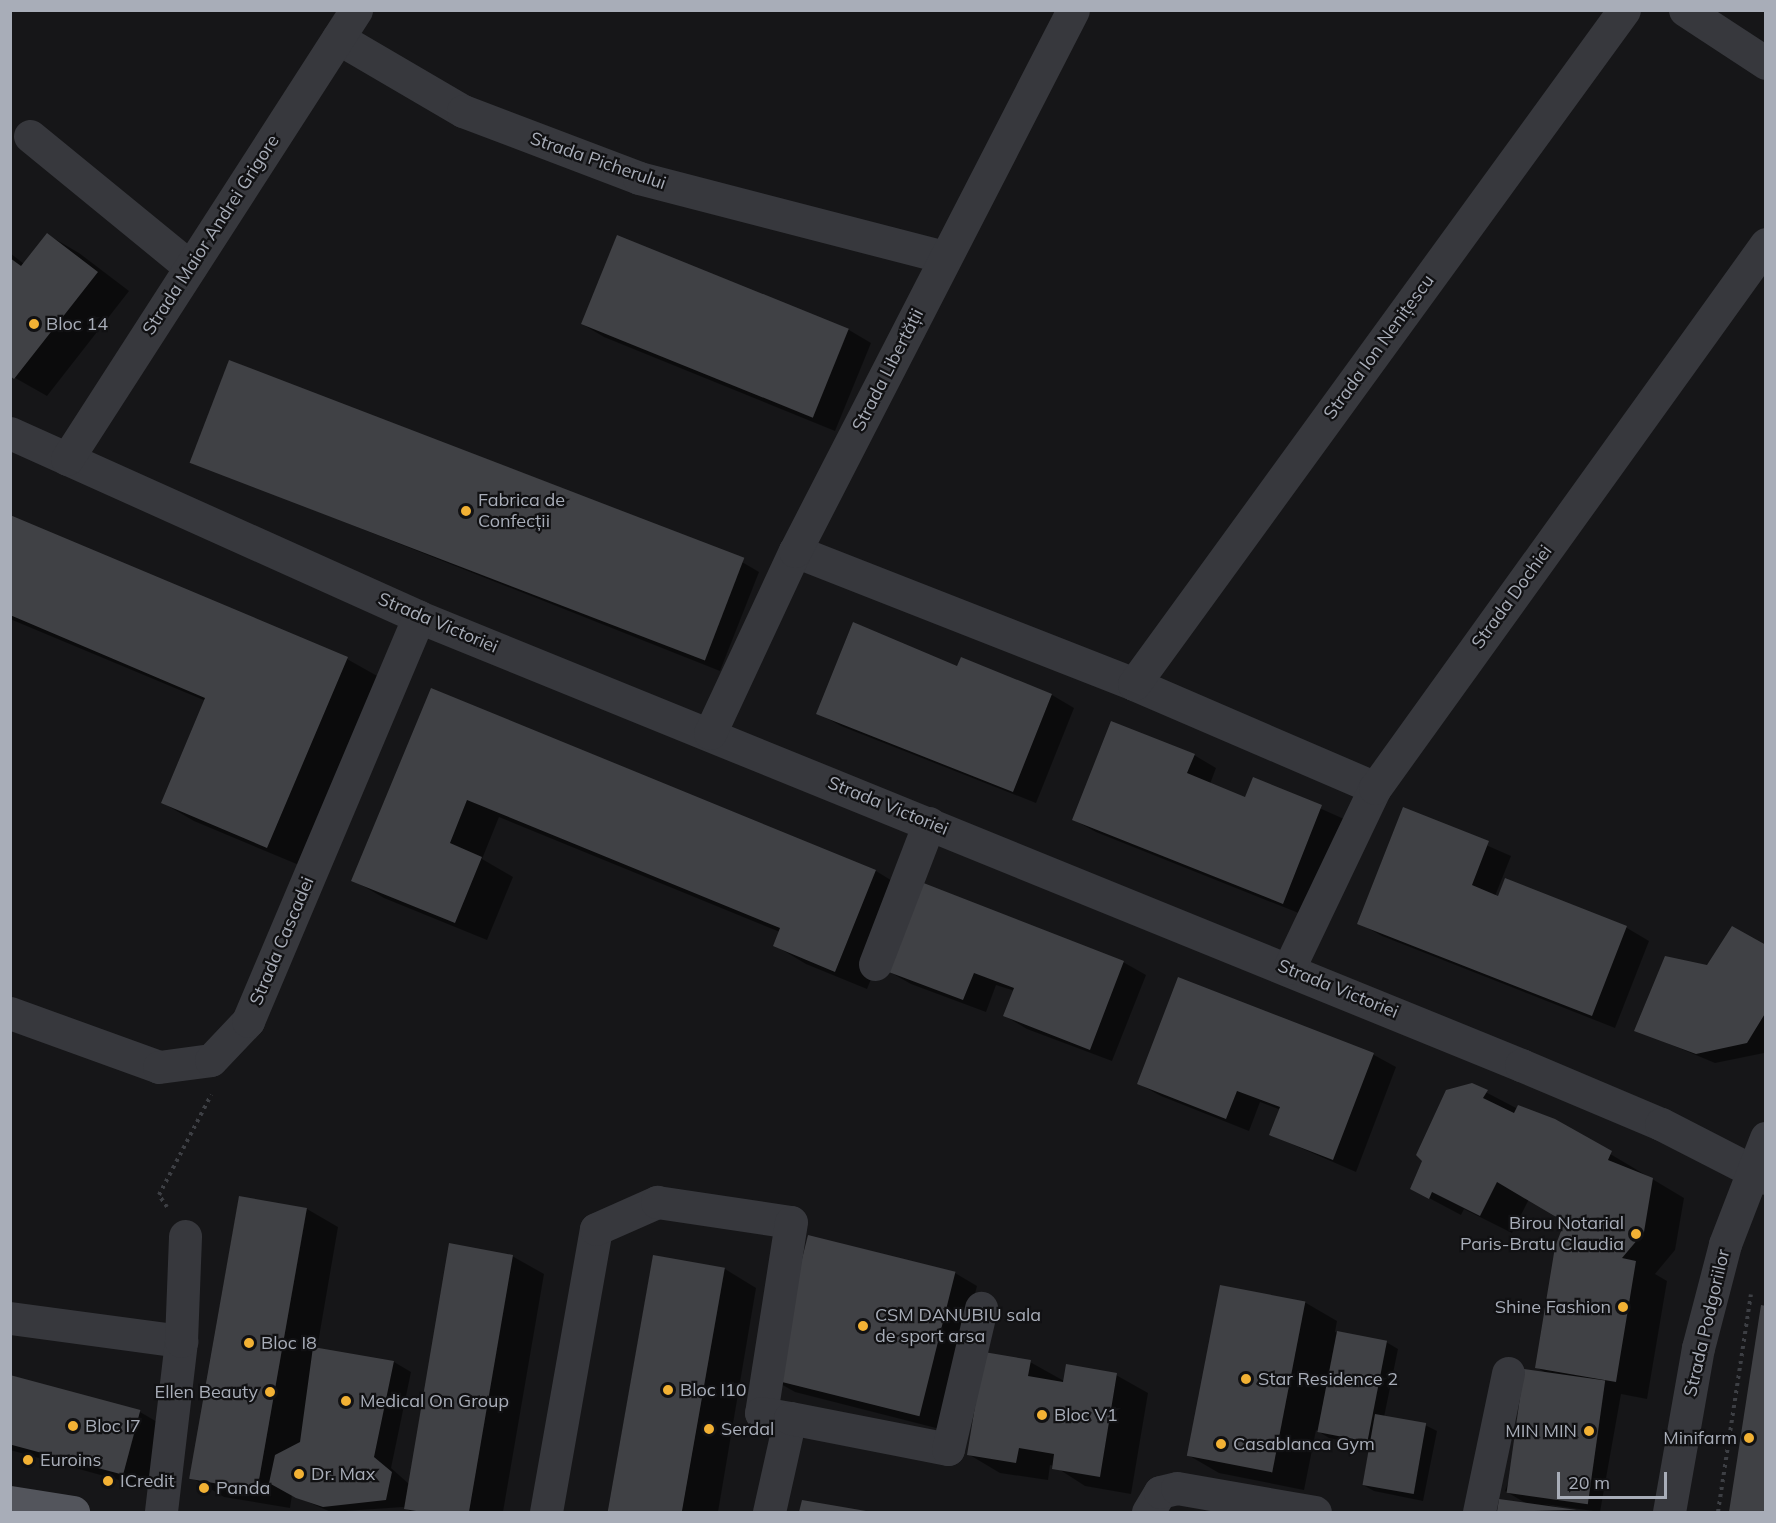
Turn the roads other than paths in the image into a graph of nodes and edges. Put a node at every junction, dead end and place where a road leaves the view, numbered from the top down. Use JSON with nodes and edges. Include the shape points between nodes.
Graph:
{"nodes":[{"id":1,"x":356,"y":10,"type":"edge"},
{"id":2,"x":1073,"y":10,"type":"edge"},
{"id":3,"x":1624,"y":10,"type":"edge"},
{"id":4,"x":1685,"y":10,"type":"edge"},
{"id":5,"x":338,"y":38,"type":"junction"},
{"id":6,"x":1766,"y":63,"type":"edge"},
{"id":7,"x":30,"y":136,"type":"dead end"},
{"id":8,"x":1766,"y":244,"type":"edge"},
{"id":9,"x":945,"y":257,"type":"junction"},
{"id":10,"x":190,"y":267,"type":"junction"},
{"id":11,"x":10,"y":433,"type":"edge"},
{"id":12,"x":67,"y":459,"type":"junction"},
{"id":13,"x":795,"y":551,"type":"junction"},
{"id":14,"x":419,"y":617,"type":"junction"},
{"id":15,"x":1134,"y":684,"type":"junction"},
{"id":16,"x":710,"y":733,"type":"junction"},
{"id":17,"x":1375,"y":788,"type":"junction"},
{"id":18,"x":929,"y":823,"type":"junction"},
{"id":19,"x":875,"y":964,"type":"dead end"},
{"id":20,"x":1289,"y":968,"type":"junction"},
{"id":21,"x":10,"y":1013,"type":"edge"},
{"id":22,"x":1766,"y":1138,"type":"edge"},
{"id":23,"x":1759,"y":1173,"type":"edge"},
{"id":24,"x":185,"y":1236,"type":"road end"},
{"id":25,"x":981,"y":1308,"type":"dead end"},
{"id":26,"x":10,"y":1318,"type":"edge"},
{"id":27,"x":181,"y":1341,"type":"junction"},
{"id":28,"x":1508,"y":1373,"type":"dead end"},
{"id":29,"x":790,"y":1418,"type":"junction"},
{"id":30,"x":10,"y":1502,"type":"edge"},
{"id":31,"x":73,"y":1512,"type":"edge"},
{"id":32,"x":161,"y":1512,"type":"edge"},
{"id":33,"x":546,"y":1512,"type":"edge"},
{"id":34,"x":770,"y":1512,"type":"edge"},
{"id":35,"x":1148,"y":1512,"type":"edge"},
{"id":36,"x":1316,"y":1512,"type":"edge"},
{"id":37,"x":1479,"y":1512,"type":"edge"},
{"id":38,"x":1669,"y":1512,"type":"edge"}],
"edges":[{"from":1,"to":5,"type":"street","name":"Strada Maior Andrei Grigore"},
{"from":2,"to":9,"type":"street","name":"Strada Libertății"},
{"from":3,"to":15,"type":"street","name":"Strada Ion Nenițescu"},
{"from":4,"to":6,"type":"street"},
{"from":5,"to":9,"type":"street","name":"Strada Picherului","via":[[463,111],[639,178]]},
{"from":5,"to":10,"type":"street","name":"Strada Maior Andrei Grigore"},
{"from":7,"to":10,"type":"street"},
{"from":8,"to":17,"type":"street","name":"Strada Dochiei"},
{"from":9,"to":13,"type":"street","name":"Strada Libertății"},
{"from":10,"to":12,"type":"street","name":"Strada Maior Andrei Grigore"},
{"from":11,"to":12,"type":"street","name":"Strada Victoriei"},
{"from":12,"to":14,"type":"street","name":"Strada Victoriei"},
{"from":13,"to":15,"type":"street"},
{"from":13,"to":16,"type":"street","name":"Strada Libertății"},
{"from":14,"to":16,"type":"street","name":"Strada Victoriei"},
{"from":14,"to":21,"type":"street","name":"Strada Cascadei","via":[[248,1021],[211,1060],[159,1067]]},
{"from":15,"to":17,"type":"street"},
{"from":16,"to":18,"type":"street","name":"Strada Victoriei"},
{"from":17,"to":20,"type":"street","name":"Strada Dochiei"},
{"from":18,"to":19,"type":"street"},
{"from":18,"to":20,"type":"street","name":"Strada Victoriei"},
{"from":20,"to":23,"type":"street","name":"Strada Victoriei","via":[[1661,1124]]},
{"from":22,"to":23,"type":"street","name":"Strada Podgoriilor"},
{"from":23,"to":38,"type":"street","name":"Strada Podgoriilor","via":[[1725,1244],[1698,1348]]},
{"from":24,"to":27,"type":"street"},
{"from":25,"to":29,"type":"street","via":[[948,1449]]},
{"from":26,"to":27,"type":"street"},
{"from":27,"to":32,"type":"street"},
{"from":28,"to":37,"type":"street"},
{"from":29,"to":33,"type":"street","via":[[760,1413],[790,1222],[657,1202],[596,1229]]},
{"from":29,"to":34,"type":"street"},
{"from":30,"to":31,"type":"main road"},
{"from":35,"to":36,"type":"street","via":[[1160,1492],[1177,1488]]}]}
